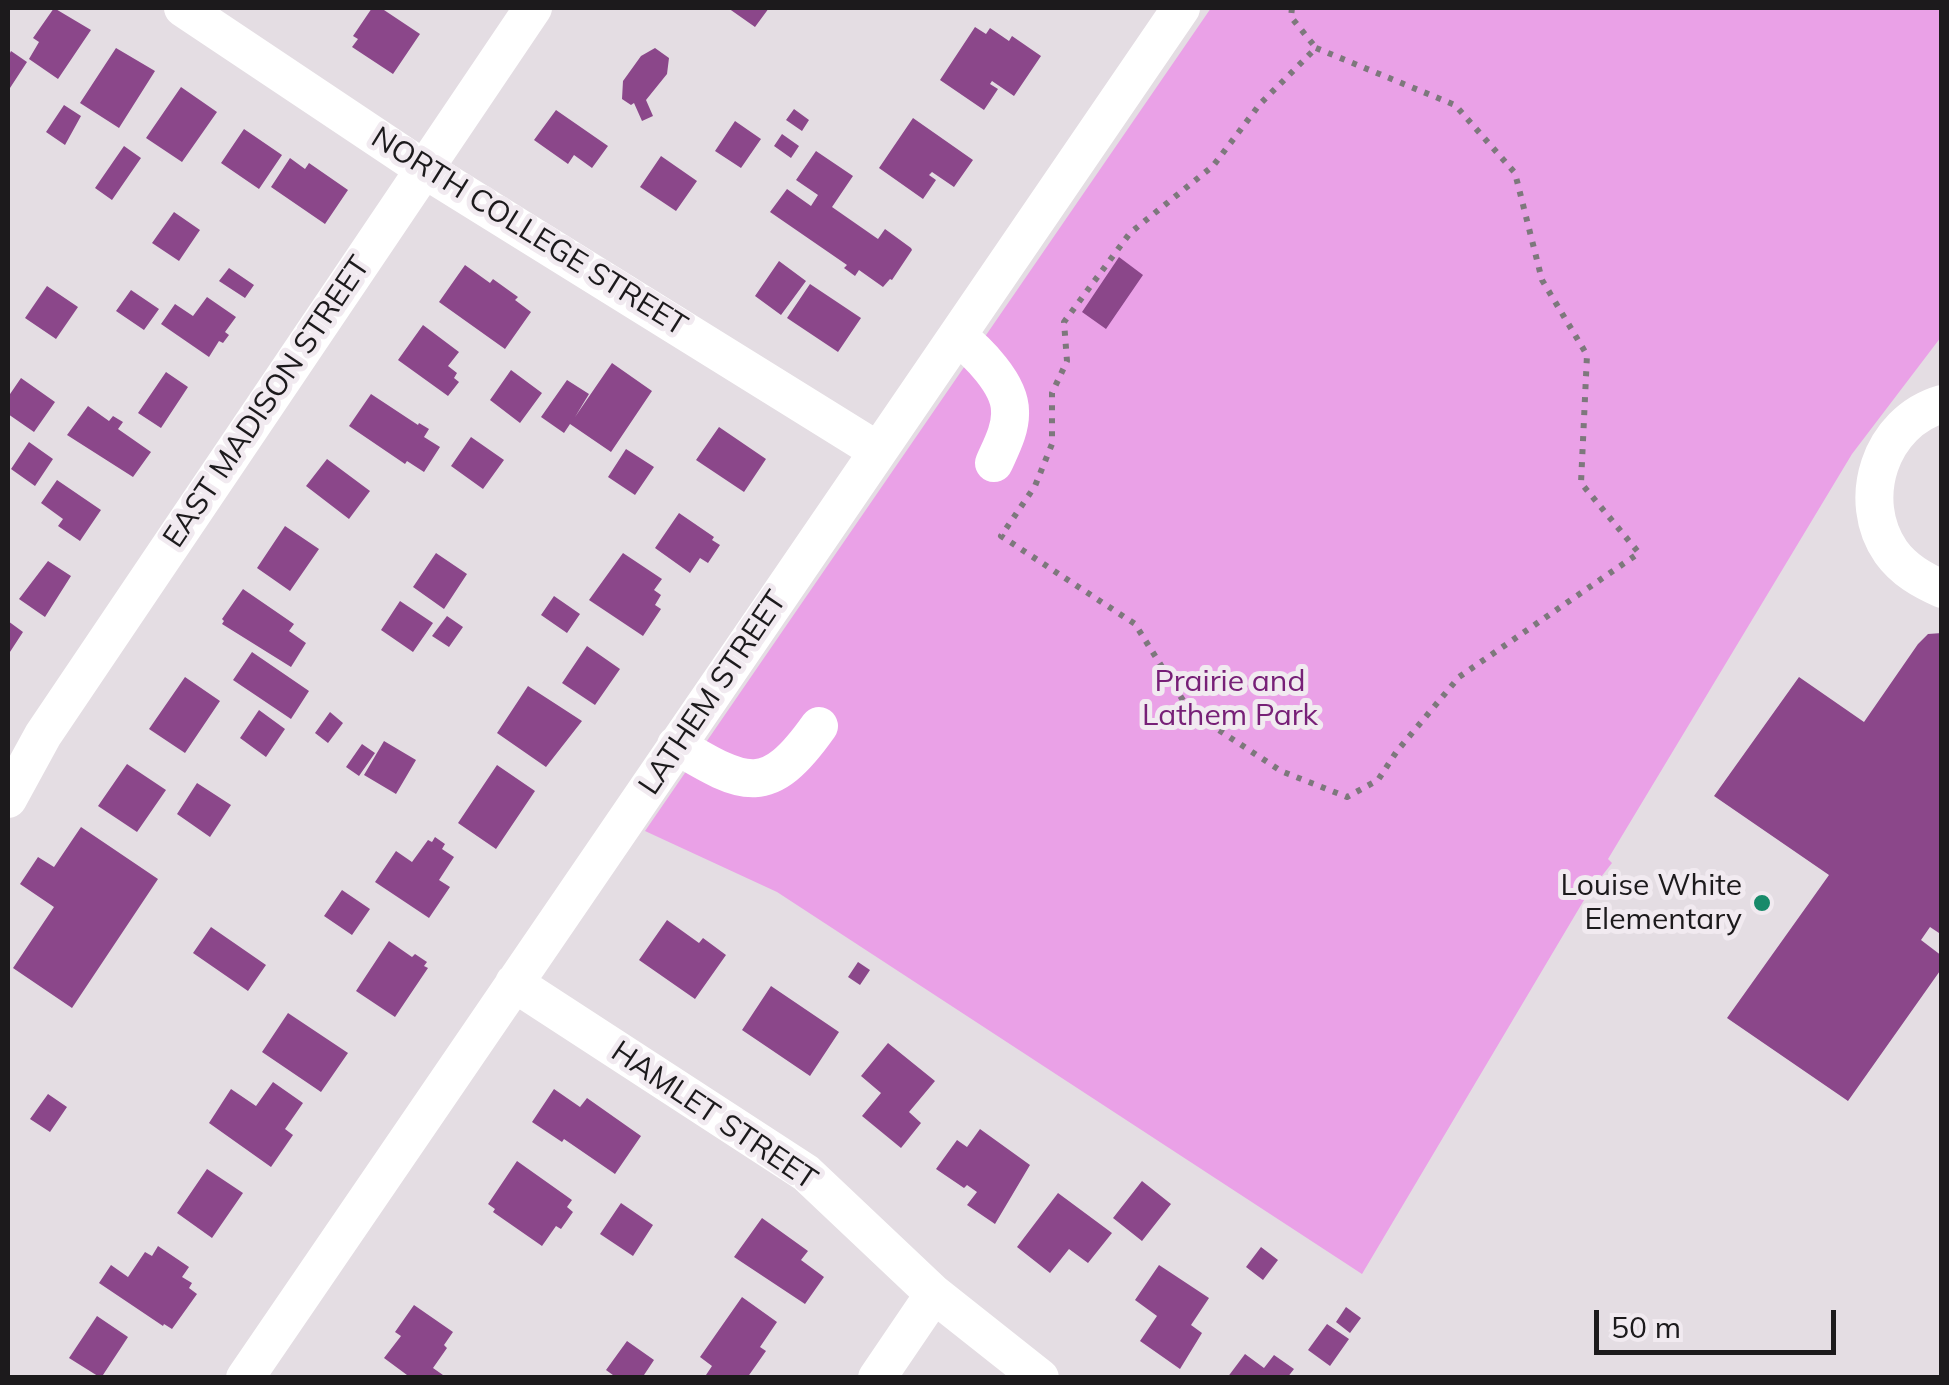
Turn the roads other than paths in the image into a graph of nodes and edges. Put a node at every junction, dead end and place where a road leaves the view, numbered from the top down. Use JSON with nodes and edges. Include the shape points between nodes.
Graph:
{"nodes":[{"id":1,"x":183,"y":8,"type":"edge"},
{"id":2,"x":534,"y":8,"type":"edge"},
{"id":3,"x":1181,"y":8,"type":"edge"},
{"id":4,"x":424,"y":169,"type":"junction"},
{"id":5,"x":956,"y":336,"type":"junction"},
{"id":6,"x":1942,"y":404,"type":"edge"},
{"id":7,"x":878,"y":451,"type":"junction"},
{"id":8,"x":994,"y":463,"type":"dead end"},
{"id":9,"x":1942,"y":588,"type":"edge"},
{"id":10,"x":818,"y":726,"type":"dead end"},
{"id":11,"x":676,"y":746,"type":"junction"},
{"id":12,"x":8,"y":800,"type":"edge"},
{"id":13,"x":514,"y":984,"type":"junction"},
{"id":14,"x":934,"y":1294,"type":"junction"},
{"id":15,"x":245,"y":1378,"type":"edge"},
{"id":16,"x":877,"y":1378,"type":"edge"},
{"id":17,"x":1040,"y":1378,"type":"edge"}],
"edges":[{"from":1,"to":4,"type":"street","name":"NORTH COLLEGE STREET"},
{"from":2,"to":4,"type":"street","name":"EAST MADISON STREET"},
{"from":3,"to":5,"type":"street","name":"LATHEM STREET"},
{"from":4,"to":7,"type":"street","name":"NORTH COLLEGE STREET"},
{"from":4,"to":12,"type":"street","name":"EAST MADISON STREET","via":[[43,735]]},
{"from":5,"to":7,"type":"street","name":"LATHEM STREET"},
{"from":5,"to":8,"type":"street","via":[[979,352],[1011,407]]},
{"from":6,"to":9,"type":"street","via":[[1899,431],[1874,490],[1881,533],[1892,552]]},
{"from":7,"to":11,"type":"street","name":"LATHEM STREET"},
{"from":10,"to":11,"type":"street","via":[[802,750],[766,778],[740,778]]},
{"from":11,"to":13,"type":"street","name":"LATHEM STREET"},
{"from":13,"to":14,"type":"street","name":"HAMLET STREET","via":[[806,1173]]},
{"from":13,"to":15,"type":"street","name":"LATHEM STREET"},
{"from":14,"to":16,"type":"street"},
{"from":14,"to":17,"type":"street","name":"HAMLET STREET"}]}
